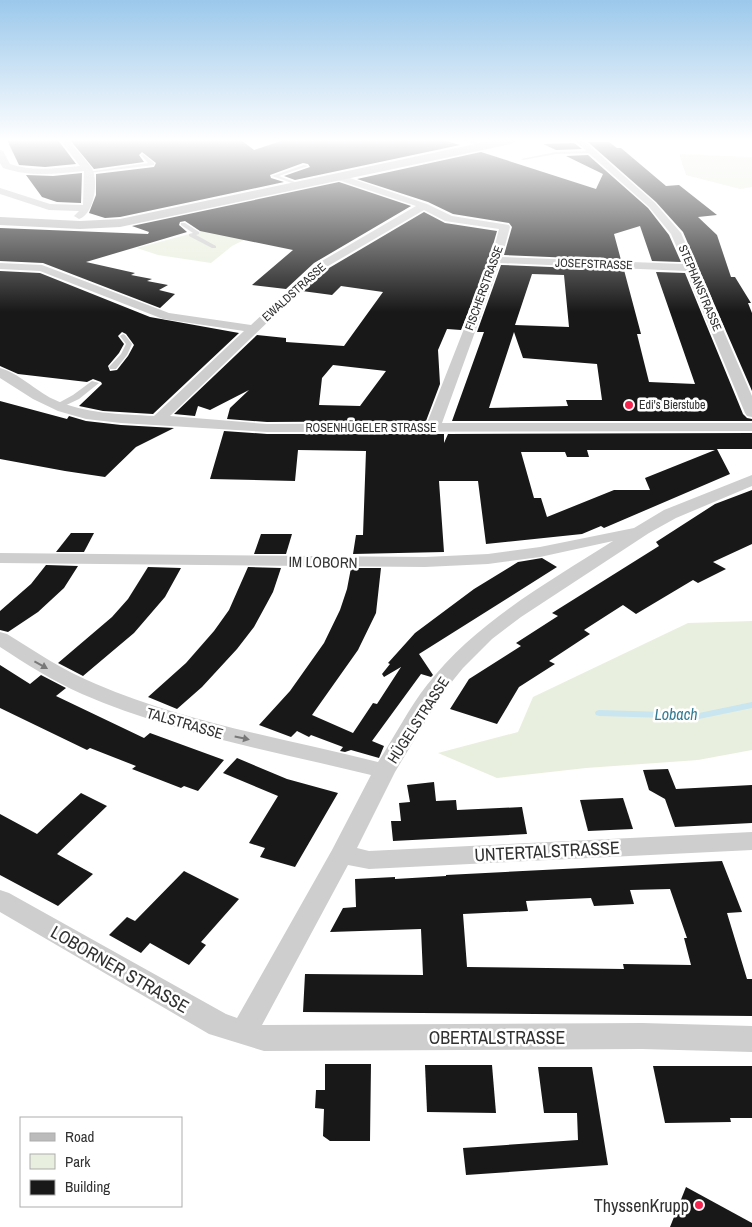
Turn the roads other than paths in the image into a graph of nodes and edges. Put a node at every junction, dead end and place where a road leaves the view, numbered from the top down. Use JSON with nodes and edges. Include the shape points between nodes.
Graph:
{"nodes":[{"id":1,"x":21,"y":197,"type":"edge"},
{"id":2,"x":89,"y":197,"type":"edge"},
{"id":3,"x":241,"y":197,"type":"edge"},
{"id":4,"x":398,"y":197,"type":"edge"},
{"id":5,"x":643,"y":197,"type":"edge"},
{"id":6,"x":424,"y":206,"type":"junction"},
{"id":7,"x":83,"y":212,"type":"junction"},
{"id":8,"x":164,"y":215,"type":"junction"},
{"id":9,"x":4,"y":218,"type":"edge"},
{"id":10,"x":183,"y":224,"type":"dead end"},
{"id":11,"x":214,"y":247,"type":"dead end"},
{"id":12,"x":496,"y":260,"type":"junction"},
{"id":13,"x":0,"y":266,"type":"edge"},
{"id":14,"x":692,"y":268,"type":"junction"},
{"id":15,"x":48,"y":270,"type":"junction"},
{"id":16,"x":9,"y":278,"type":"dead end"},
{"id":17,"x":253,"y":329,"type":"junction"},
{"id":18,"x":123,"y":336,"type":"dead end"},
{"id":19,"x":113,"y":367,"type":"dead end"},
{"id":20,"x":0,"y":372,"type":"edge"},
{"id":21,"x":95,"y":383,"type":"dead end"},
{"id":22,"x":57,"y":406,"type":"junction"},
{"id":23,"x":752,"y":413,"type":"edge"},
{"id":24,"x":158,"y":420,"type":"junction"},
{"id":25,"x":752,"y":427,"type":"edge"},
{"id":26,"x":433,"y":428,"type":"junction"},
{"id":27,"x":752,"y":480,"type":"edge"},
{"id":28,"x":643,"y":530,"type":"junction"},
{"id":29,"x":0,"y":558,"type":"edge"},
{"id":30,"x":0,"y":638,"type":"edge"},
{"id":31,"x":384,"y":770,"type":"junction"},
{"id":32,"x":752,"y":841,"type":"edge"},
{"id":33,"x":342,"y":854,"type":"junction"},
{"id":34,"x":0,"y":900,"type":"edge"},
{"id":35,"x":243,"y":1033,"type":"junction"},
{"id":36,"x":752,"y":1039,"type":"edge"}],
"edges":[{"from":1,"to":7,"type":"street","via":[[49,207]]},
{"from":2,"to":7,"type":"street"},
{"from":3,"to":8,"type":"main road"},
{"from":4,"to":6,"type":"street"},
{"from":5,"to":14,"type":"street","name":"STEPHANSTRASSE","via":[[676,232]]},
{"from":6,"to":12,"type":"street","name":"FISCHERSTRASSE","via":[[449,218],[505,228]]},
{"from":6,"to":17,"type":"street","name":"EWALDSTRASSE","via":[[319,267]]},
{"from":7,"to":8,"type":"main road"},
{"from":7,"to":9,"type":"main road","via":[[61,220]]},
{"from":8,"to":9,"type":"main road","via":[[108,223]]},
{"from":10,"to":11,"type":"lane","via":[[197,234],[191,235]]},
{"from":12,"to":14,"type":"street","name":"JOSEFSTRASSE"},
{"from":12,"to":26,"type":"street","name":"FISCHERSTRASSE"},
{"from":13,"to":15,"type":"street","via":[[34,266]]},
{"from":14,"to":23,"type":"street","name":"STEPHANSTRASSE"},
{"from":15,"to":16,"type":"street"},
{"from":15,"to":17,"type":"street","via":[[167,316]]},
{"from":17,"to":24,"type":"street","name":"EWALDSTRASSE"},
{"from":18,"to":19,"type":"lane","via":[[129,344]]},
{"from":20,"to":22,"type":"street","name":"ROSENHÜGELER STRASSE"},
{"from":21,"to":22,"type":"lane"},
{"from":22,"to":24,"type":"street","name":"ROSENHÜGELER STRASSE","via":[[96,415]]},
{"from":24,"to":26,"type":"street","name":"ROSENHÜGELER STRASSE","via":[[267,428]]},
{"from":25,"to":26,"type":"street","name":"ROSENHÜGELER STRASSE"},
{"from":27,"to":28,"type":"street","name":"HÜGELSTRASSE","via":[[670,514]]},
{"from":28,"to":29,"type":"street","name":"IM LOBORN","via":[[540,552],[488,559],[368,562]]},
{"from":28,"to":31,"type":"street","name":"HÜGELSTRASSE","via":[[485,634],[434,690]]},
{"from":30,"to":31,"type":"street","name":"TALSTRASSE","one_way":true,"via":[[60,675],[124,704],[230,736]]},
{"from":31,"to":33,"type":"street","name":"HÜGELSTRASSE"},
{"from":32,"to":33,"type":"street","name":"UNTERTALSTRASSE","via":[[368,860]]},
{"from":33,"to":35,"type":"street","name":"HÜGELSTRASSE"},
{"from":34,"to":35,"type":"street","name":"LOBORNER STRASSE","via":[[189,1009]]},
{"from":35,"to":36,"type":"street","name":"OBERTALSTRASSE","via":[[264,1038],[642,1036]]}]}
